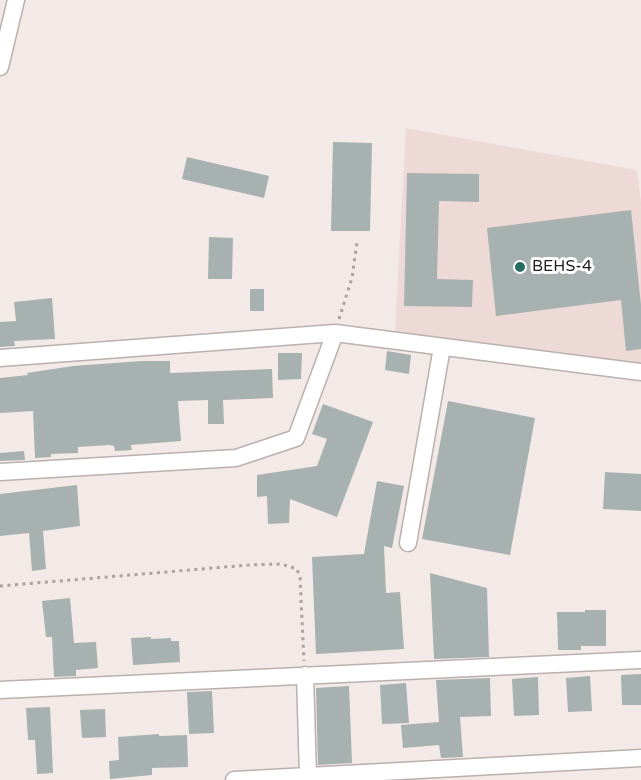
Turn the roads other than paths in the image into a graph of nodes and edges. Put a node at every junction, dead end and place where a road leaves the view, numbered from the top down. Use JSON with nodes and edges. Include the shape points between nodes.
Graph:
{"nodes":[{"id":1,"x":16,"y":0,"type":"edge"},
{"id":2,"x":0,"y":67,"type":"edge"},
{"id":3,"x":335,"y":333,"type":"junction"},
{"id":4,"x":442,"y":347,"type":"junction"},
{"id":5,"x":0,"y":358,"type":"edge"},
{"id":6,"x":641,"y":372,"type":"edge"},
{"id":7,"x":0,"y":472,"type":"edge"},
{"id":8,"x":408,"y":543,"type":"dead end"},
{"id":9,"x":641,"y":660,"type":"edge"},
{"id":10,"x":305,"y":675,"type":"junction"},
{"id":11,"x":0,"y":690,"type":"edge"},
{"id":12,"x":641,"y":758,"type":"edge"},
{"id":13,"x":309,"y":778,"type":"edge"},
{"id":14,"x":234,"y":780,"type":"edge"}],
"edges":[{"from":1,"to":2,"type":"street"},
{"from":3,"to":4,"type":"street"},
{"from":3,"to":5,"type":"street"},
{"from":3,"to":7,"type":"street","via":[[296,438],[236,458]]},
{"from":4,"to":6,"type":"street"},
{"from":4,"to":8,"type":"street"},
{"from":9,"to":10,"type":"street"},
{"from":10,"to":11,"type":"street"},
{"from":10,"to":13,"type":"street"},
{"from":12,"to":13,"type":"street"},
{"from":13,"to":14,"type":"street"}]}
